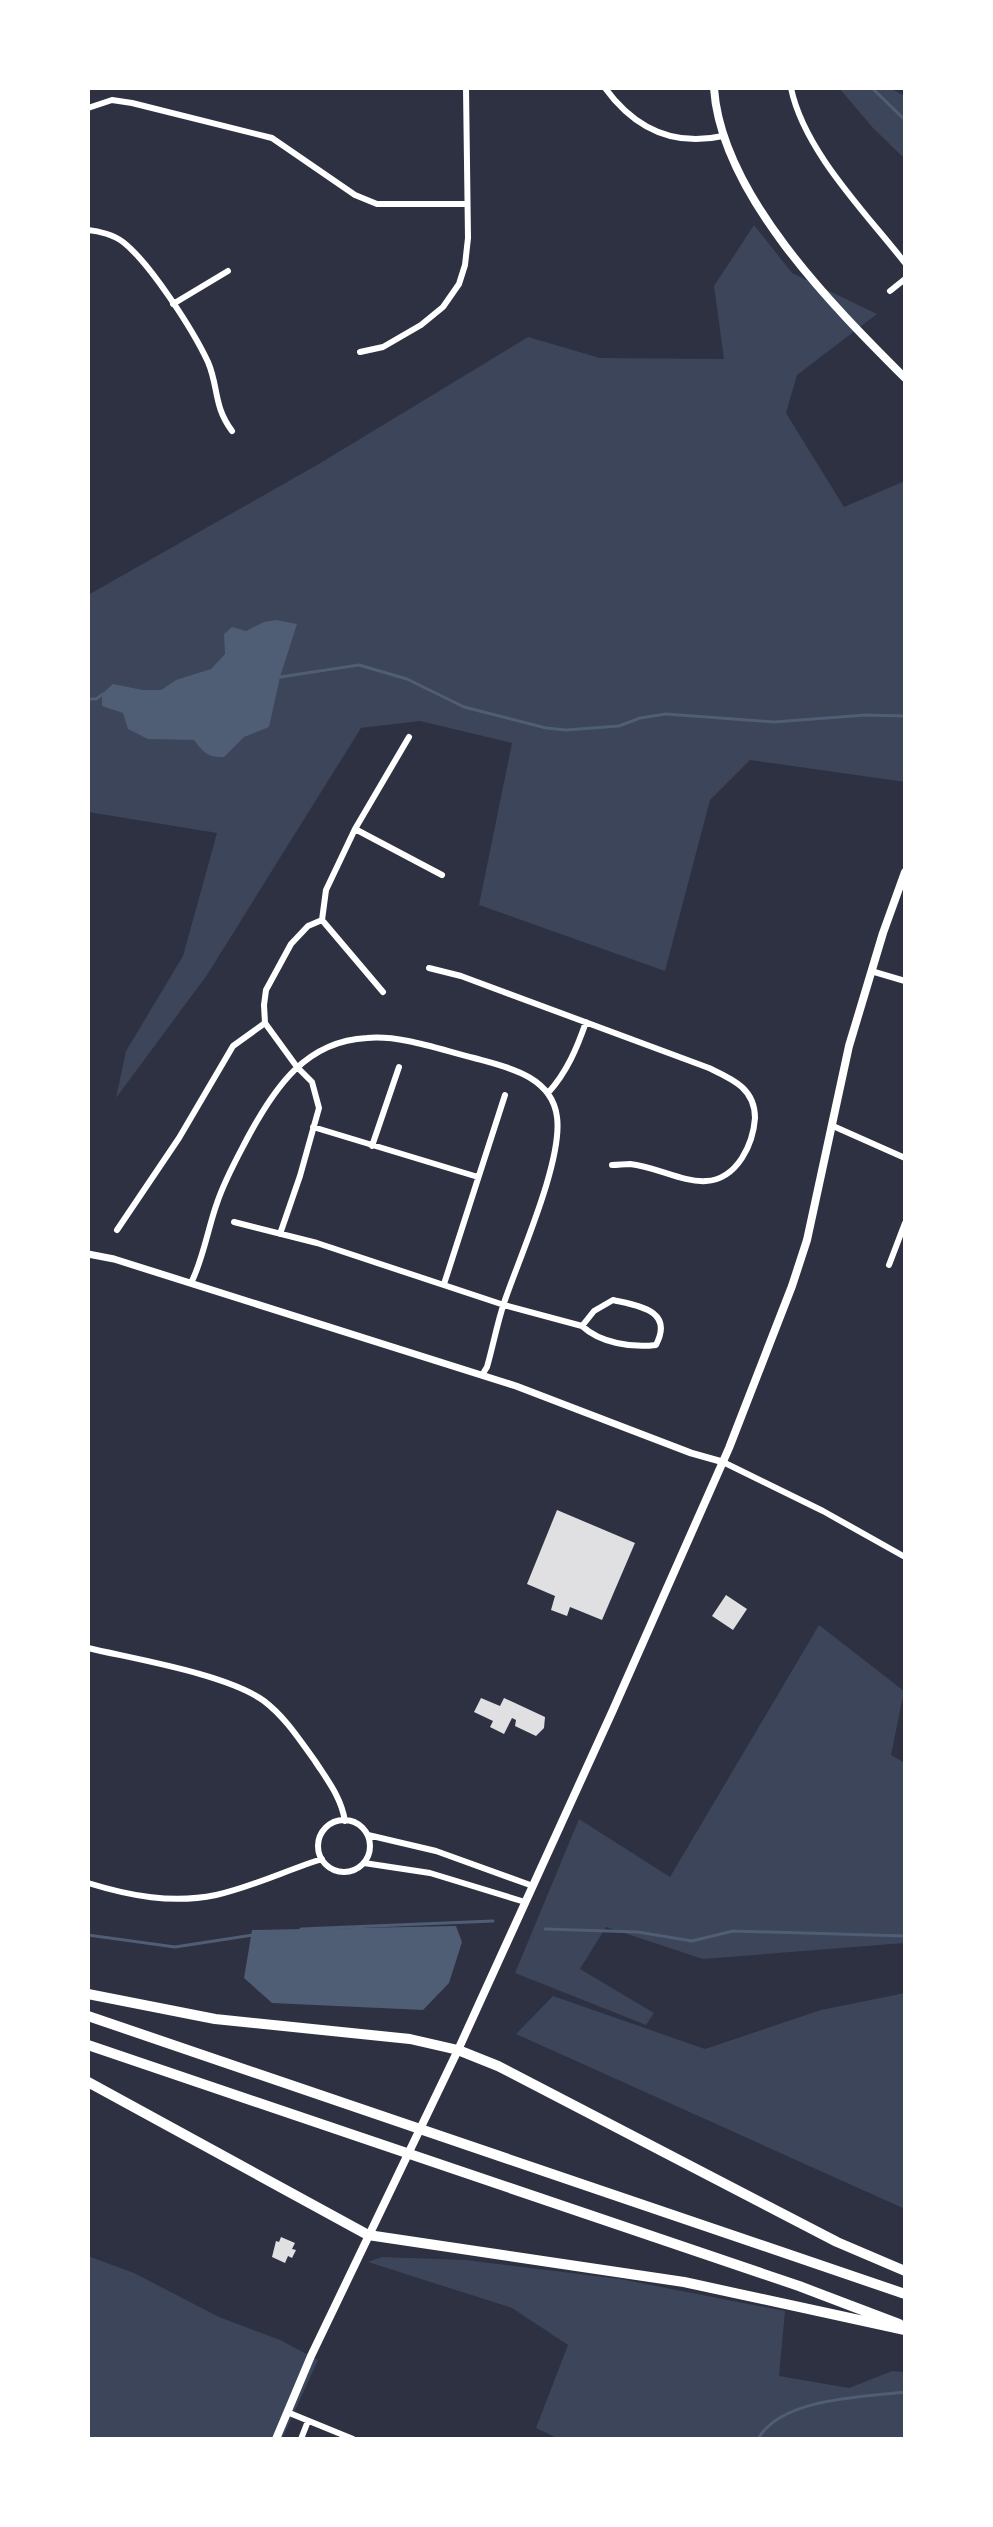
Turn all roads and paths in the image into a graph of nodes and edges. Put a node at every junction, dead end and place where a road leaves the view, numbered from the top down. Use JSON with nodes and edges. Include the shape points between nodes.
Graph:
{"nodes":[{"id":1,"x":466,"y":88,"type":"edge"},
{"id":2,"x":605,"y":88,"type":"edge"},
{"id":3,"x":714,"y":88,"type":"edge"},
{"id":4,"x":791,"y":88,"type":"edge"},
{"id":5,"x":88,"y":108,"type":"edge"},
{"id":6,"x":723,"y":136,"type":"junction"},
{"id":7,"x":467,"y":204,"type":"junction"},
{"id":8,"x":88,"y":230,"type":"edge"},
{"id":9,"x":905,"y":263,"type":"edge"},
{"id":10,"x":228,"y":271,"type":"dead end"},
{"id":11,"x":905,"y":279,"type":"edge"},
{"id":12,"x":890,"y":291,"type":"dead end"},
{"id":13,"x":173,"y":304,"type":"junction"},
{"id":14,"x":360,"y":352,"type":"dead end"},
{"id":15,"x":905,"y":378,"type":"edge"},
{"id":16,"x":232,"y":431,"type":"dead end"},
{"id":17,"x":409,"y":737,"type":"dead end"},
{"id":18,"x":355,"y":829,"type":"junction"},
{"id":19,"x":905,"y":872,"type":"edge"},
{"id":20,"x":442,"y":875,"type":"dead end"},
{"id":21,"x":322,"y":920,"type":"junction"},
{"id":22,"x":429,"y":968,"type":"dead end"},
{"id":23,"x":871,"y":971,"type":"junction"},
{"id":24,"x":905,"y":981,"type":"edge"},
{"id":25,"x":383,"y":992,"type":"dead end"},
{"id":26,"x":586,"y":1022,"type":"junction"},
{"id":27,"x":265,"y":1023,"type":"junction"},
{"id":28,"x":297,"y":1067,"type":"junction"},
{"id":29,"x":399,"y":1067,"type":"dead end"},
{"id":30,"x":548,"y":1093,"type":"junction"},
{"id":31,"x":505,"y":1095,"type":"dead end"},
{"id":32,"x":833,"y":1126,"type":"junction"},
{"id":33,"x":313,"y":1127,"type":"junction"},
{"id":34,"x":372,"y":1146,"type":"junction"},
{"id":35,"x":905,"y":1158,"type":"edge"},
{"id":36,"x":612,"y":1165,"type":"dead end"},
{"id":37,"x":478,"y":1177,"type":"junction"},
{"id":38,"x":234,"y":1222,"type":"dead end"},
{"id":39,"x":905,"y":1223,"type":"edge"},
{"id":40,"x":117,"y":1230,"type":"dead end"},
{"id":41,"x":280,"y":1234,"type":"junction"},
{"id":42,"x":88,"y":1254,"type":"edge"},
{"id":43,"x":889,"y":1265,"type":"dead end"},
{"id":44,"x":191,"y":1283,"type":"junction"},
{"id":45,"x":444,"y":1284,"type":"junction"},
{"id":46,"x":504,"y":1305,"type":"junction"},
{"id":47,"x":582,"y":1326,"type":"junction"},
{"id":48,"x":482,"y":1375,"type":"junction"},
{"id":49,"x":723,"y":1462,"type":"junction"},
{"id":50,"x":905,"y":1557,"type":"edge"},
{"id":51,"x":88,"y":1648,"type":"edge"},
{"id":52,"x":345,"y":1821,"type":"junction"},
{"id":53,"x":368,"y":1835,"type":"junction"},
{"id":54,"x":322,"y":1859,"type":"junction"},
{"id":55,"x":364,"y":1863,"type":"junction"},
{"id":56,"x":88,"y":1883,"type":"edge"},
{"id":57,"x":533,"y":1886,"type":"junction"},
{"id":58,"x":525,"y":1902,"type":"junction"},
{"id":59,"x":88,"y":1994,"type":"edge"},
{"id":60,"x":88,"y":2016,"type":"edge"},
{"id":61,"x":88,"y":2045,"type":"edge"},
{"id":62,"x":458,"y":2050,"type":"junction"},
{"id":63,"x":88,"y":2082,"type":"edge"},
{"id":64,"x":368,"y":2235,"type":"junction"},
{"id":65,"x":905,"y":2271,"type":"edge"},
{"id":66,"x":905,"y":2294,"type":"edge"},
{"id":67,"x":905,"y":2328,"type":"edge"},
{"id":68,"x":287,"y":2412,"type":"junction"},
{"id":69,"x":308,"y":2421,"type":"junction"},
{"id":70,"x":276,"y":2439,"type":"edge"},
{"id":71,"x":301,"y":2439,"type":"edge"},
{"id":72,"x":353,"y":2439,"type":"edge"}],
"edges":[{"from":1,"to":7,"type":"street"},
{"from":2,"to":6,"type":"street","via":[[637,121],[671,138]]},
{"from":3,"to":6,"type":"main road"},
{"from":4,"to":9,"type":"street","via":[[809,139]]},
{"from":5,"to":7,"type":"street","via":[[112,100],[132,103],[272,138],[355,195],[377,204]]},
{"from":6,"to":15,"type":"main road","via":[[734,165],[780,237],[850,322]]},
{"from":7,"to":14,"type":"street","via":[[465,265],[449,301],[383,347]]},
{"from":8,"to":13,"type":"street","via":[[121,240]]},
{"from":10,"to":13,"type":"street"},
{"from":11,"to":12,"type":"street"},
{"from":13,"to":16,"type":"street","via":[[209,364],[221,416]]},
{"from":17,"to":18,"type":"street"},
{"from":18,"to":20,"type":"street"},
{"from":18,"to":21,"type":"street","via":[[326,890]]},
{"from":19,"to":23,"type":"main road"},
{"from":21,"to":25,"type":"street"},
{"from":21,"to":27,"type":"street","via":[[291,944],[266,990]]},
{"from":22,"to":26,"type":"street"},
{"from":23,"to":24,"type":"street"},
{"from":23,"to":32,"type":"main road"},
{"from":26,"to":30,"type":"street","via":[[575,1052]]},
{"from":26,"to":36,"type":"street","via":[[738,1081],[749,1092],[755,1117],[749,1148],[734,1171],[716,1181]]},
{"from":27,"to":28,"type":"street"},
{"from":27,"to":40,"type":"street","via":[[233,1046]]},
{"from":28,"to":30,"type":"street","via":[[331,1044],[377,1037],[497,1064],[528,1077]]},
{"from":28,"to":33,"type":"street","via":[[312,1082],[319,1108]]},
{"from":28,"to":44,"type":"street","via":[[272,1094],[229,1173]]},
{"from":29,"to":34,"type":"street"},
{"from":30,"to":46,"type":"street","via":[[558,1122],[555,1153]]},
{"from":31,"to":37,"type":"street"},
{"from":32,"to":35,"type":"street"},
{"from":32,"to":49,"type":"main road","via":[[796,1275]]},
{"from":33,"to":34,"type":"street"},
{"from":33,"to":41,"type":"street"},
{"from":34,"to":37,"type":"street"},
{"from":37,"to":45,"type":"street"},
{"from":38,"to":41,"type":"street"},
{"from":39,"to":43,"type":"street"},
{"from":41,"to":45,"type":"street"},
{"from":42,"to":44,"type":"street"},
{"from":44,"to":48,"type":"street"},
{"from":45,"to":46,"type":"street"},
{"from":46,"to":47,"type":"street"},
{"from":46,"to":48,"type":"street"},
{"from":47,"to":47,"type":"street","via":[[590,1334],[635,1347],[656,1345],[661,1334],[655,1313],[613,1300]]},
{"from":48,"to":49,"type":"street"},
{"from":49,"to":50,"type":"street"},
{"from":49,"to":57,"type":"main road"},
{"from":51,"to":52,"type":"street","via":[[205,1676],[261,1699],[294,1732],[339,1797]]},
{"from":52,"to":53,"type":"street","via":[[356,1823]]},
{"from":52,"to":54,"type":"street","via":[[333,1823],[321,1835]]},
{"from":53,"to":55,"type":"street"},
{"from":53,"to":57,"type":"street","via":[[436,1851]]},
{"from":54,"to":55,"type":"street","via":[[339,1872]]},
{"from":54,"to":56,"type":"street","via":[[216,1895],[144,1897]]},
{"from":55,"to":58,"type":"street","via":[[430,1873]]},
{"from":57,"to":58,"type":"main road"},
{"from":58,"to":62,"type":"main road"},
{"from":59,"to":62,"type":"highway","via":[[215,2019],[410,2039]]},
{"from":60,"to":66,"type":"highway"},
{"from":61,"to":67,"type":"highway","via":[[757,2271]]},
{"from":62,"to":64,"type":"main road"},
{"from":62,"to":65,"type":"highway","via":[[837,2242]]},
{"from":63,"to":64,"type":"highway"},
{"from":64,"to":67,"type":"highway","via":[[684,2282]]},
{"from":64,"to":68,"type":"main road"},
{"from":68,"to":69,"type":"street"},
{"from":68,"to":70,"type":"main road"},
{"from":69,"to":71,"type":"street"},
{"from":69,"to":72,"type":"street"}]}
